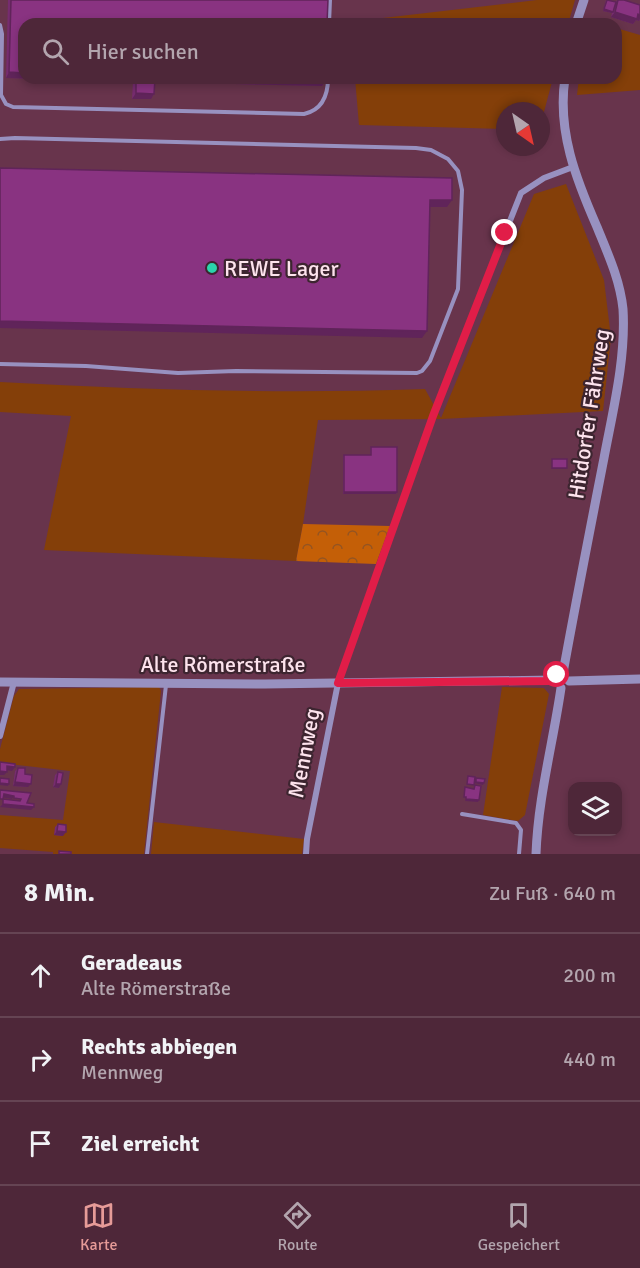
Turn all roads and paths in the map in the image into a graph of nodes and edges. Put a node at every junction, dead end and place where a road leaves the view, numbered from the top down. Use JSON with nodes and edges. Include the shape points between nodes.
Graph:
{"nodes":[{"id":1,"x":330,"y":0,"type":"edge"},
{"id":2,"x":584,"y":0,"type":"edge"},
{"id":3,"x":329,"y":18,"type":"edge"},
{"id":4,"x":578,"y":18,"type":"edge"},
{"id":5,"x":0,"y":25,"type":"edge"},
{"id":6,"x":328,"y":84,"type":"edge"},
{"id":7,"x":565,"y":84,"type":"edge"},
{"id":8,"x":0,"y":139,"type":"edge"},
{"id":9,"x":573,"y":168,"type":"junction"},
{"id":10,"x":0,"y":364,"type":"edge"},
{"id":11,"x":566,"y":677,"type":"junction"},
{"id":12,"x":640,"y":679,"type":"edge"},
{"id":13,"x":0,"y":682,"type":"edge"},
{"id":14,"x":14,"y":682,"type":"junction"},
{"id":15,"x":338,"y":683,"type":"junction"},
{"id":16,"x":166,"y":684,"type":"junction"},
{"id":17,"x":558,"y":684,"type":"junction"},
{"id":18,"x":0,"y":736,"type":"edge"},
{"id":19,"x":462,"y":814,"type":"dead end"},
{"id":20,"x":147,"y":854,"type":"edge"},
{"id":21,"x":306,"y":854,"type":"edge"},
{"id":22,"x":519,"y":854,"type":"edge"},
{"id":23,"x":536,"y":854,"type":"edge"}],
"edges":[{"from":1,"to":3,"type":"lane"},
{"from":2,"to":4,"type":"street"},
{"from":5,"to":6,"type":"lane","via":[[1,95],[13,107],[304,114],[321,105]]},
{"from":7,"to":9,"type":"street","via":[[564,124]]},
{"from":8,"to":10,"type":"lane","via":[[416,148],[448,159],[458,171],[462,190],[458,289],[430,361],[417,373],[178,373]]},
{"from":9,"to":11,"type":"street","name":"Hitdorfer Fährweg","via":[[613,267],[622,307],[623,345]]},
{"from":9,"to":15,"type":"street","name":"Mennweg","via":[[544,178],[521,193],[433,416]]},
{"from":11,"to":12,"type":"street"},
{"from":11,"to":17,"type":"street","via":[[557,675]]},
{"from":13,"to":14,"type":"street","name":"Alte Römerstraße"},
{"from":14,"to":16,"type":"street","name":"Alte Römerstraße"},
{"from":14,"to":18,"type":"street"},
{"from":15,"to":16,"type":"street","name":"Alte Römerstraße"},
{"from":15,"to":17,"type":"street","name":"Alte Römerstraße"},
{"from":15,"to":21,"type":"street","name":"Mennweg"},
{"from":16,"to":20,"type":"lane"},
{"from":17,"to":23,"type":"street"},
{"from":19,"to":22,"type":"lane","via":[[516,823],[521,830]]}]}
